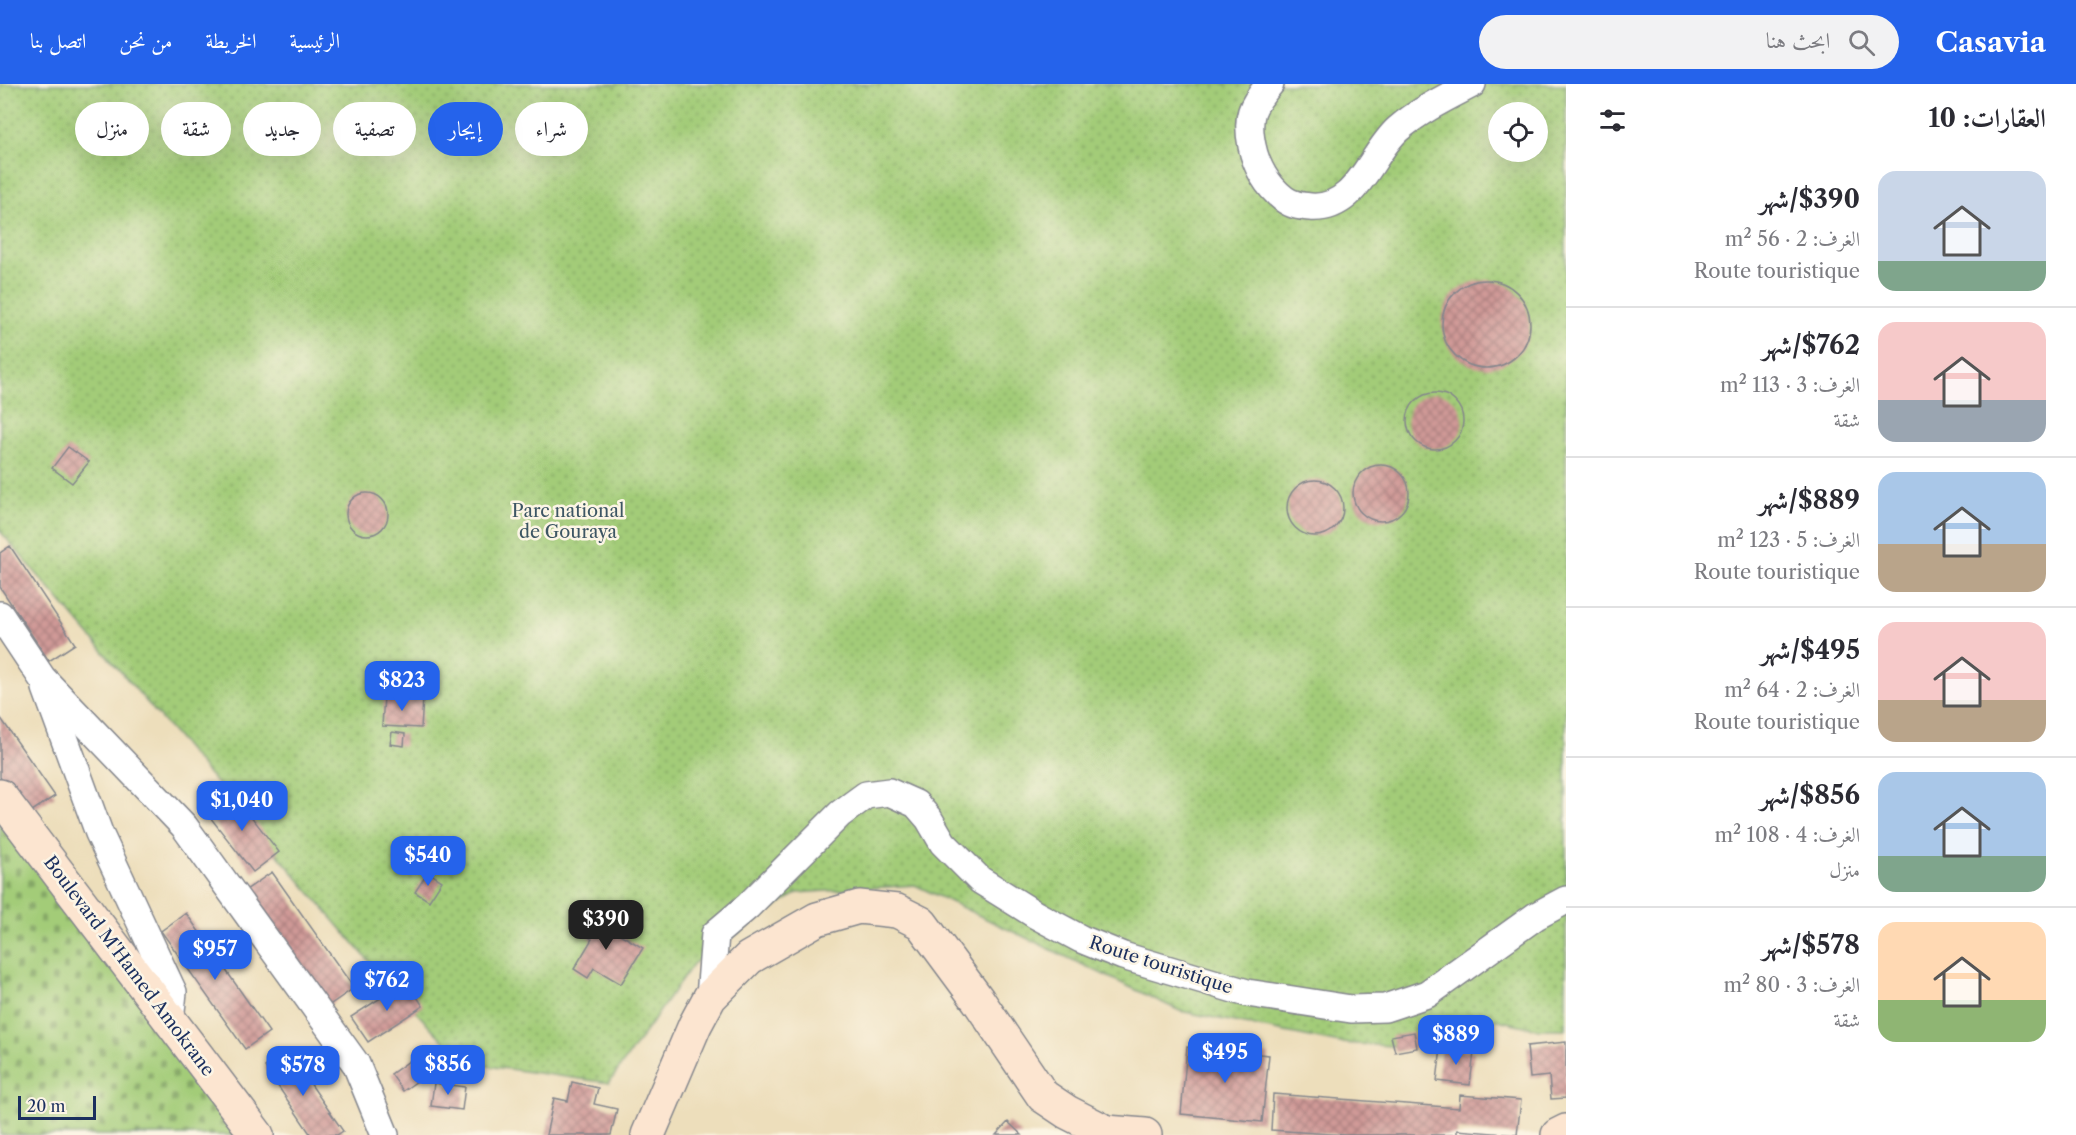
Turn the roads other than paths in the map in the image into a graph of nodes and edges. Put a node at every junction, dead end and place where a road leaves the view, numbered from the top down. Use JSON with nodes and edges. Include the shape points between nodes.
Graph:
{"nodes":[{"id":1,"x":1270,"y":84,"type":"edge"},
{"id":2,"x":1472,"y":84,"type":"edge"},
{"id":3,"x":0,"y":615,"type":"edge"},
{"id":4,"x":42,"y":678,"type":"junction"},
{"id":5,"x":0,"y":796,"type":"edge"},
{"id":6,"x":1566,"y":900,"type":"edge"},
{"id":7,"x":710,"y":997,"type":"junction"},
{"id":8,"x":170,"y":1021,"type":"junction"},
{"id":9,"x":1566,"y":1131,"type":"edge"},
{"id":10,"x":257,"y":1135,"type":"edge"},
{"id":11,"x":386,"y":1135,"type":"edge"},
{"id":12,"x":648,"y":1135,"type":"edge"},
{"id":13,"x":1145,"y":1135,"type":"edge"},
{"id":14,"x":1558,"y":1135,"type":"edge"}],
"edges":[{"from":1,"to":2,"type":"street","via":[[1250,113],[1254,155],[1271,187],[1281,196],[1291,204],[1317,207],[1346,195],[1357,185],[1397,130],[1432,105]]},
{"from":3,"to":4,"type":"street"},
{"from":4,"to":8,"type":"street","via":[[99,833],[173,992]]},
{"from":4,"to":11,"type":"street","via":[[184,826],[356,1064]]},
{"from":5,"to":8,"type":"main road","name":"Boulevard M'Hamed Amokrane"},
{"from":6,"to":7,"type":"street","name":"Route touristique","via":[[1536,916],[1427,994],[1385,1008],[1351,1009],[1247,993],[1124,956],[1036,915],[980,880],[943,843],[916,804],[889,792],[866,795],[840,814],[715,934]]},
{"from":7,"to":12,"type":"main road","via":[[690,1034]]},
{"from":7,"to":13,"type":"main road","via":[[749,958],[817,919],[859,908],[897,911],[921,923],[1043,1096],[1106,1132]]},
{"from":8,"to":10,"type":"main road","name":"Boulevard M'Hamed Amokrane"},
{"from":9,"to":14,"type":"main road"}]}
